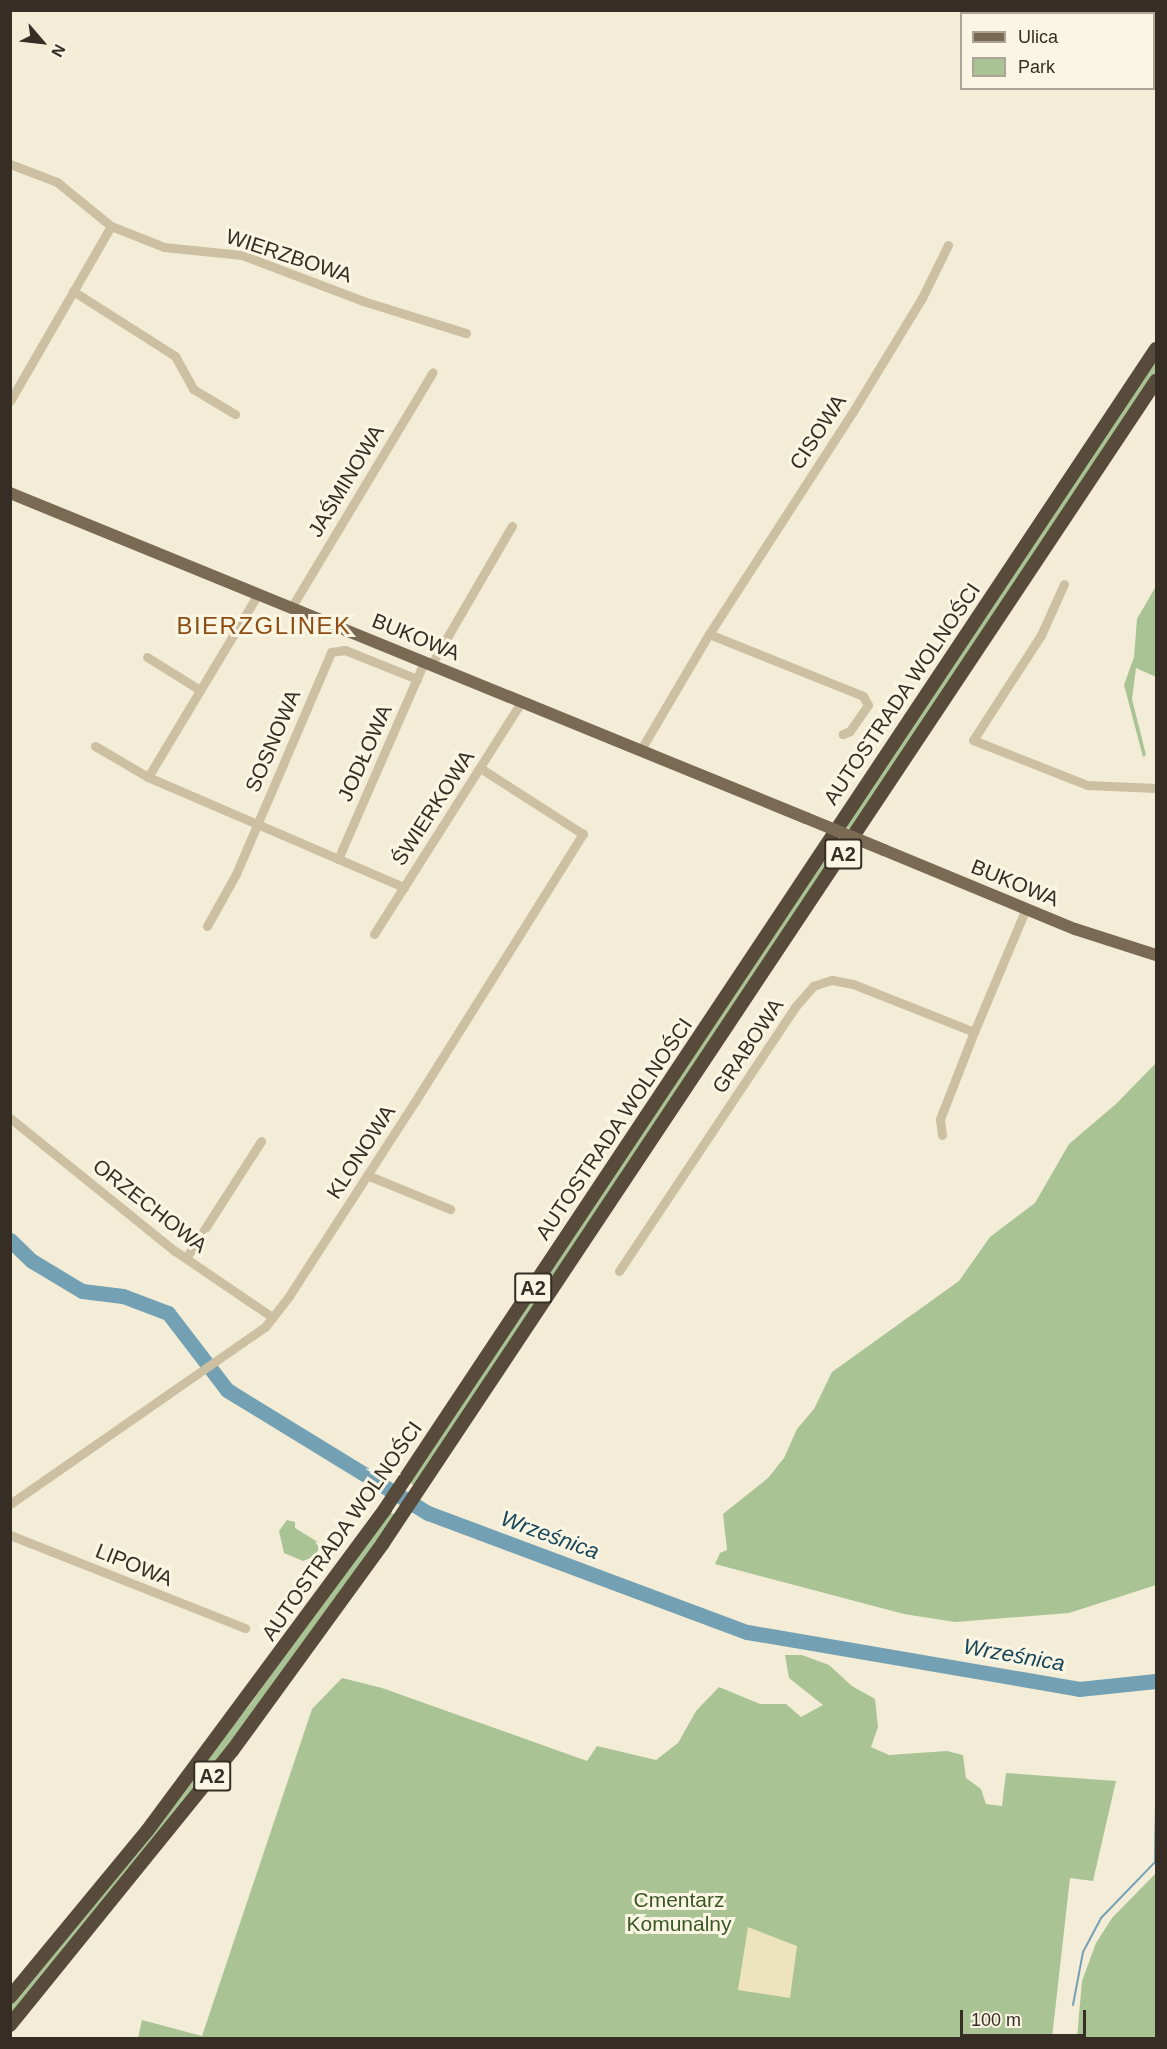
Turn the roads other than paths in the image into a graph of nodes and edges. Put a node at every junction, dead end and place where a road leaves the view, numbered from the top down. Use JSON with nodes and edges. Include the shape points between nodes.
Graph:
{"nodes":[{"id":1,"x":10,"y":164,"type":"edge"},
{"id":2,"x":111,"y":226,"type":"junction"},
{"id":3,"x":948,"y":245,"type":"dead end"},
{"id":4,"x":73,"y":291,"type":"junction"},
{"id":5,"x":466,"y":333,"type":"dead end"},
{"id":6,"x":1156,"y":349,"type":"edge"},
{"id":7,"x":433,"y":372,"type":"dead end"},
{"id":8,"x":1156,"y":381,"type":"edge"},
{"id":9,"x":10,"y":401,"type":"edge"},
{"id":10,"x":235,"y":414,"type":"dead end"},
{"id":11,"x":10,"y":493,"type":"edge"},
{"id":12,"x":512,"y":525,"type":"dead end"},
{"id":13,"x":1064,"y":584,"type":"dead end"},
{"id":14,"x":258,"y":594,"type":"junction"},
{"id":15,"x":291,"y":608,"type":"junction"},
{"id":16,"x":710,"y":634,"type":"junction"},
{"id":17,"x":147,"y":657,"type":"dead end"},
{"id":18,"x":427,"y":663,"type":"junction"},
{"id":19,"x":417,"y":679,"type":"junction"},
{"id":20,"x":200,"y":690,"type":"junction"},
{"id":21,"x":521,"y":702,"type":"junction"},
{"id":22,"x":843,"y":734,"type":"dead end"},
{"id":23,"x":95,"y":746,"type":"dead end"},
{"id":24,"x":639,"y":751,"type":"junction"},
{"id":25,"x":480,"y":768,"type":"junction"},
{"id":26,"x":148,"y":777,"type":"junction"},
{"id":27,"x":1156,"y":788,"type":"edge"},
{"id":28,"x":258,"y":824,"type":"junction"},
{"id":29,"x":338,"y":859,"type":"junction"},
{"id":30,"x":404,"y":887,"type":"junction"},
{"id":31,"x":1026,"y":908,"type":"junction"},
{"id":32,"x":207,"y":927,"type":"dead end"},
{"id":33,"x":374,"y":934,"type":"dead end"},
{"id":34,"x":1132,"y":948,"type":"junction"},
{"id":35,"x":1156,"y":948,"type":"edge"},
{"id":36,"x":1156,"y":955,"type":"edge"},
{"id":37,"x":974,"y":1032,"type":"junction"},
{"id":38,"x":10,"y":1118,"type":"edge"},
{"id":39,"x":942,"y":1135,"type":"dead end"},
{"id":40,"x":261,"y":1141,"type":"dead end"},
{"id":41,"x":367,"y":1175,"type":"junction"},
{"id":42,"x":450,"y":1209,"type":"dead end"},
{"id":43,"x":186,"y":1258,"type":"junction"},
{"id":44,"x":620,"y":1270,"type":"dead end"},
{"id":45,"x":272,"y":1317,"type":"junction"},
{"id":46,"x":10,"y":1504,"type":"edge"},
{"id":47,"x":10,"y":1535,"type":"edge"},
{"id":48,"x":245,"y":1628,"type":"dead end"},
{"id":49,"x":10,"y":1997,"type":"edge"},
{"id":50,"x":10,"y":2025,"type":"edge"}],
"edges":[{"from":1,"to":2,"type":"street","name":"WIERZBOWA","via":[[57,182]]},
{"from":2,"to":4,"type":"street"},
{"from":2,"to":5,"type":"street","name":"WIERZBOWA","via":[[164,247],[242,255],[363,301]]},
{"from":3,"to":16,"type":"street","name":"CISOWA","via":[[922,298],[852,413]]},
{"from":4,"to":9,"type":"street"},
{"from":4,"to":10,"type":"street","via":[[176,356],[193,389]]},
{"from":6,"to":49,"type":"highway","name":"AUTOSTRADA WOLNOŚCI","number":"A2","via":[[385,1509],[154,1822]]},
{"from":7,"to":15,"type":"street","name":"JAŚMINOWA"},
{"from":8,"to":50,"type":"highway","name":"AUTOSTRADA WOLNOŚCI","number":"A2","via":[[400,1518],[232,1751]]},
{"from":11,"to":14,"type":"main road","name":"BUKOWA"},
{"from":12,"to":18,"type":"street","name":"JODŁOWA"},
{"from":13,"to":27,"type":"street","via":[[1041,635],[973,740],[1087,785]]},
{"from":14,"to":15,"type":"main road","name":"BUKOWA"},
{"from":14,"to":20,"type":"street"},
{"from":15,"to":18,"type":"main road","name":"BUKOWA"},
{"from":16,"to":22,"type":"street","via":[[863,696],[868,705],[850,731]]},
{"from":16,"to":24,"type":"street","name":"CISOWA"},
{"from":17,"to":20,"type":"street"},
{"from":18,"to":19,"type":"street","name":"JODŁOWA"},
{"from":18,"to":21,"type":"main road","name":"BUKOWA"},
{"from":19,"to":28,"type":"street","name":"SOSNOWA","via":[[345,650],[331,652]]},
{"from":19,"to":29,"type":"street","name":"JODŁOWA"},
{"from":20,"to":26,"type":"street"},
{"from":21,"to":24,"type":"main road","name":"BUKOWA"},
{"from":21,"to":25,"type":"street","name":"ŚWIERKOWA"},
{"from":23,"to":26,"type":"street"},
{"from":24,"to":31,"type":"main road","name":"BUKOWA","bridge":true},
{"from":25,"to":30,"type":"street","name":"ŚWIERKOWA"},
{"from":25,"to":41,"type":"street","name":"KLONOWA","via":[[583,834]]},
{"from":26,"to":28,"type":"street"},
{"from":28,"to":29,"type":"street"},
{"from":28,"to":32,"type":"street","name":"SOSNOWA"},
{"from":29,"to":30,"type":"street"},
{"from":30,"to":33,"type":"street","name":"ŚWIERKOWA"},
{"from":31,"to":34,"type":"main road","name":"BUKOWA"},
{"from":31,"to":37,"type":"street"},
{"from":34,"to":35,"type":"main road","name":"BUKOWA"},
{"from":34,"to":36,"type":"main road","name":"BUKOWA"},
{"from":37,"to":39,"type":"street","via":[[940,1119]]},
{"from":37,"to":44,"type":"street","name":"GRABOWA","via":[[853,984],[832,980],[813,986],[795,1007]]},
{"from":38,"to":43,"type":"street","name":"ORZECHOWA"},
{"from":40,"to":43,"type":"street"},
{"from":41,"to":42,"type":"street"},
{"from":41,"to":45,"type":"street","name":"KLONOWA"},
{"from":43,"to":45,"type":"street","name":"ORZECHOWA"},
{"from":45,"to":46,"type":"street","name":"KLONOWA","via":[[214,1364]]},
{"from":47,"to":48,"type":"street","name":"LIPOWA"}]}
